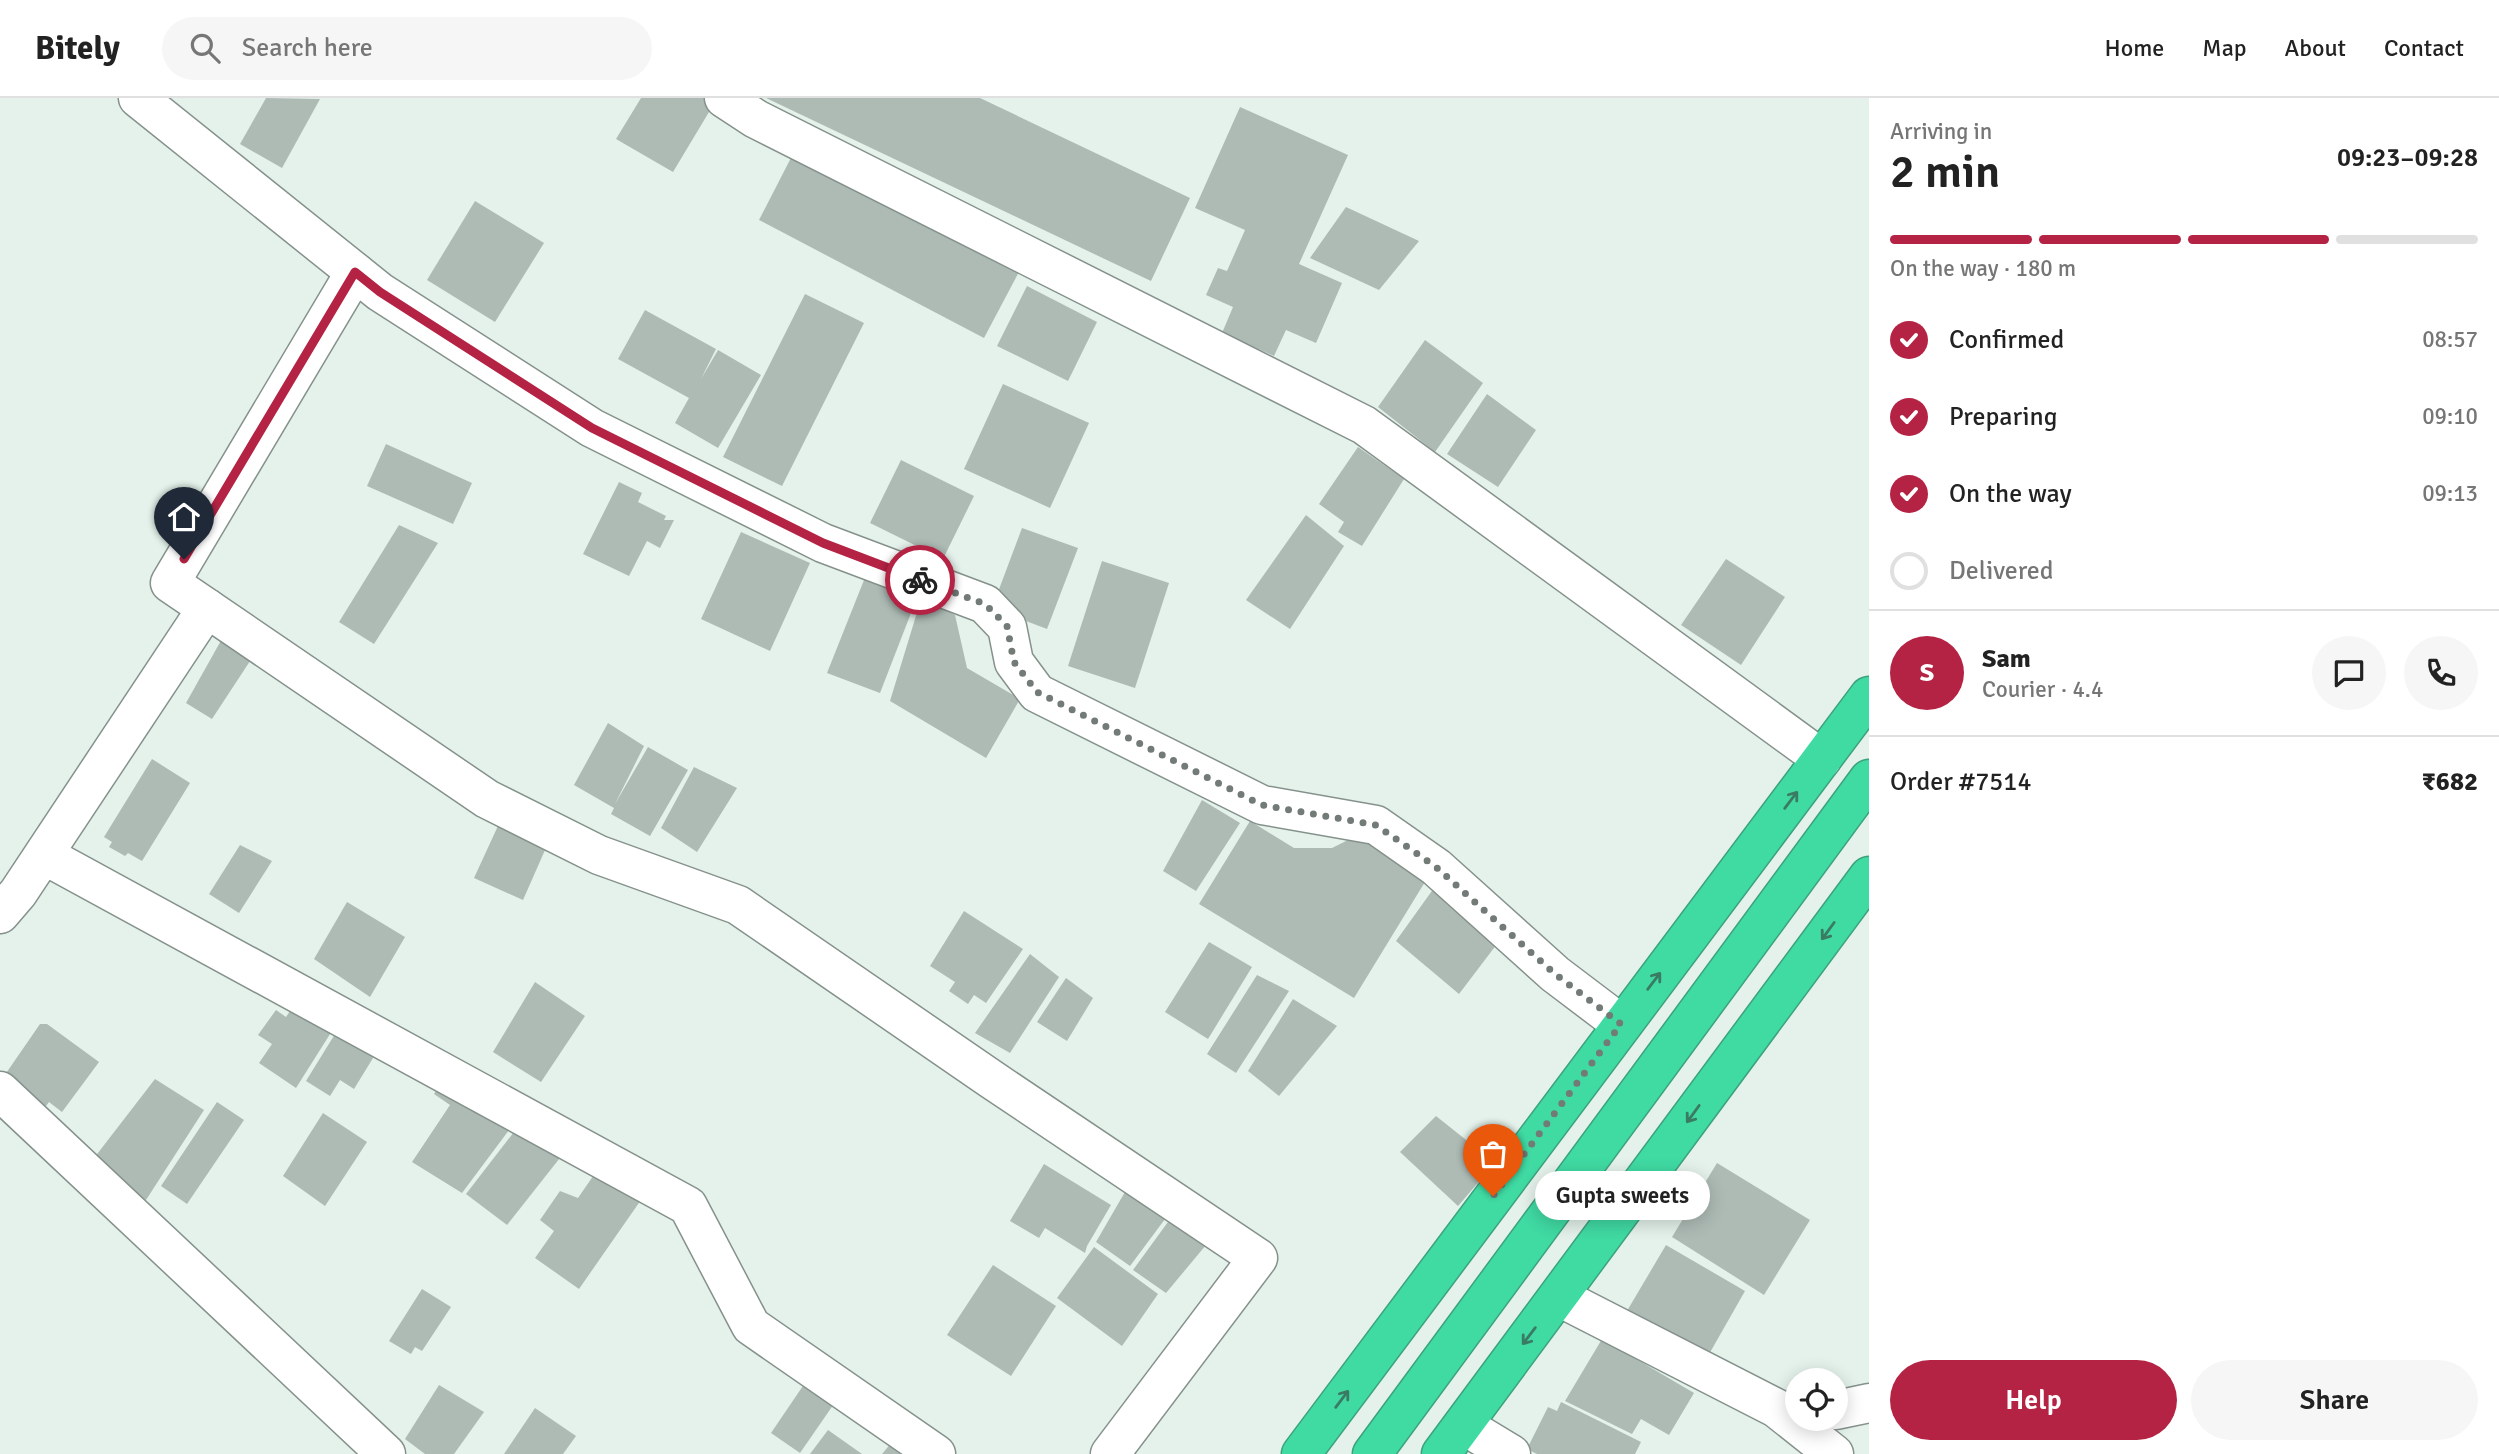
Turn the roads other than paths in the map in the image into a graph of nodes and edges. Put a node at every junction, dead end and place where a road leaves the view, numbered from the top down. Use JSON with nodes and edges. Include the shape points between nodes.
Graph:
{"nodes":[{"id":1,"x":138,"y":98,"type":"edge"},
{"id":2,"x":724,"y":98,"type":"edge"},
{"id":3,"x":355,"y":272,"type":"junction"},
{"id":4,"x":207,"y":608,"type":"junction"},
{"id":5,"x":1869,"y":695,"type":"edge"},
{"id":6,"x":1822,"y":759,"type":"junction"},
{"id":7,"x":1869,"y":779,"type":"edge"},
{"id":8,"x":44,"y":855,"type":"junction"},
{"id":9,"x":1869,"y":876,"type":"edge"},
{"id":10,"x":0,"y":914,"type":"edge"},
{"id":11,"x":1621,"y":1024,"type":"junction"},
{"id":12,"x":0,"y":1091,"type":"edge"},
{"id":13,"x":1559,"y":1297,"type":"junction"},
{"id":14,"x":1869,"y":1403,"type":"edge"},
{"id":15,"x":1848,"y":1407,"type":"edge"},
{"id":16,"x":1785,"y":1414,"type":"edge"},
{"id":17,"x":1808,"y":1431,"type":"edge"},
{"id":18,"x":1452,"y":1439,"type":"edge"},
{"id":19,"x":386,"y":1454,"type":"edge"},
{"id":20,"x":936,"y":1454,"type":"edge"},
{"id":21,"x":1110,"y":1454,"type":"edge"},
{"id":22,"x":1301,"y":1454,"type":"edge"},
{"id":23,"x":1372,"y":1454,"type":"edge"},
{"id":24,"x":1511,"y":1454,"type":"edge"},
{"id":25,"x":1834,"y":1454,"type":"edge"}],
"edges":[{"from":1,"to":3,"type":"street"},
{"from":2,"to":6,"type":"street","via":[[756,119],[1364,425]]},
{"from":3,"to":4,"type":"street","via":[[170,583]]},
{"from":3,"to":11,"type":"street","via":[[592,428],[823,543],[985,604],[1007,626],[1014,662],[1037,692],[1262,805],[1376,825],[1436,867],[1555,974]]},
{"from":4,"to":8,"type":"street"},
{"from":4,"to":21,"type":"street","via":[[487,799],[599,855],[738,905],[1258,1258]]},
{"from":5,"to":6,"type":"highway"},
{"from":11,"to":6,"type":"highway","one_way":true},
{"from":7,"to":23,"type":"highway"},
{"from":8,"to":10,"type":"street"},
{"from":8,"to":20,"type":"street","via":[[688,1206],[751,1326]]},
{"from":9,"to":13,"type":"highway","one_way":true},
{"from":22,"to":11,"type":"highway","one_way":true},
{"from":12,"to":19,"type":"street"},
{"from":13,"to":16,"type":"street"},
{"from":13,"to":18,"type":"highway","one_way":true},
{"from":14,"to":15,"type":"street"},
{"from":17,"to":25,"type":"street"},
{"from":18,"to":24,"type":"street"}]}
